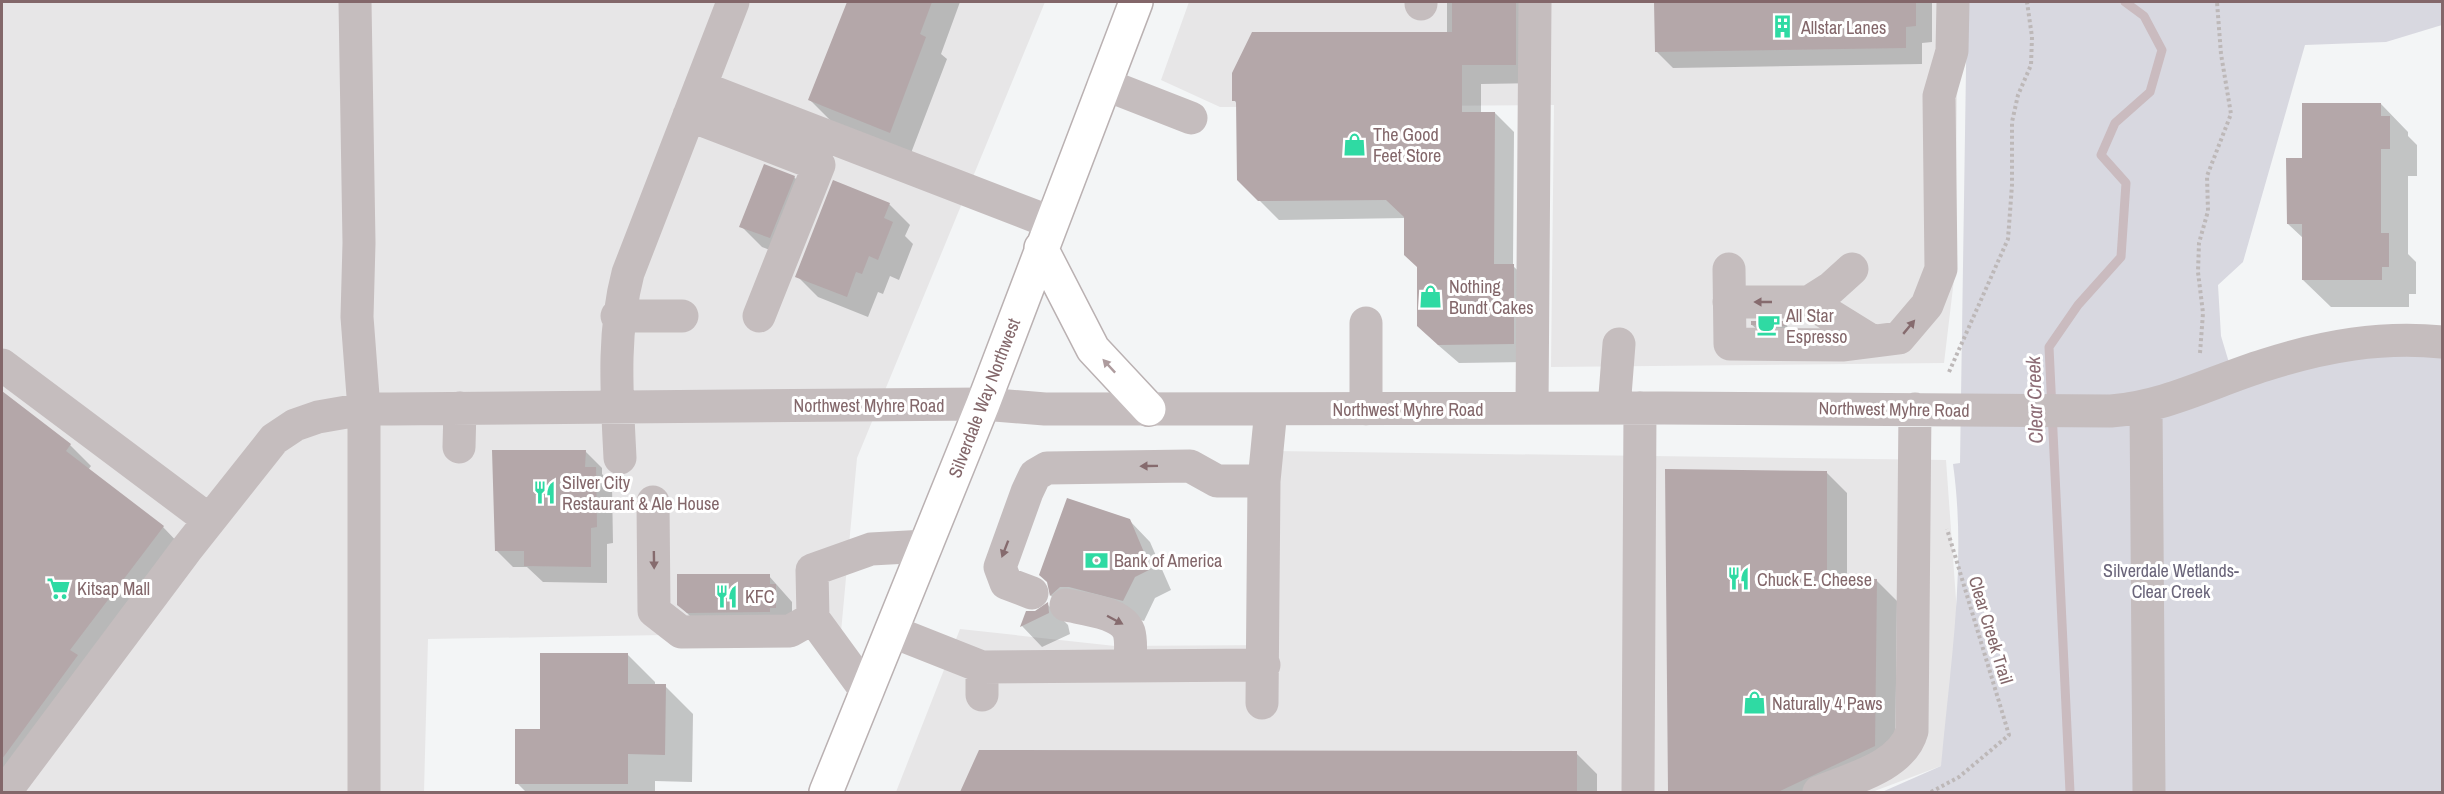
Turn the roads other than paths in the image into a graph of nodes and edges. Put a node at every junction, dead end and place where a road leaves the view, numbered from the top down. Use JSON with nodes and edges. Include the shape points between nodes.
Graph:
{"nodes":[{"id":1,"x":356,"y":2,"type":"edge"},
{"id":2,"x":733,"y":2,"type":"edge"},
{"id":3,"x":1136,"y":2,"type":"edge"},
{"id":4,"x":1535,"y":2,"type":"edge"},
{"id":5,"x":1953,"y":2,"type":"edge"},
{"id":6,"x":1104,"y":84,"type":"junction"},
{"id":7,"x":695,"y":101,"type":"junction"},
{"id":8,"x":1191,"y":118,"type":"dead end"},
{"id":9,"x":1045,"y":235,"type":"junction"},
{"id":10,"x":1729,"y":269,"type":"dead end"},
{"id":11,"x":1852,"y":269,"type":"dead end"},
{"id":12,"x":1729,"y":302,"type":"junction"},
{"id":13,"x":1809,"y":302,"type":"junction"},
{"id":14,"x":617,"y":316,"type":"junction"},
{"id":15,"x":682,"y":316,"type":"dead end"},
{"id":16,"x":759,"y":316,"type":"dead end"},
{"id":17,"x":1365,"y":323,"type":"dead end"},
{"id":18,"x":1872,"y":341,"type":"junction"},
{"id":19,"x":2442,"y":342,"type":"edge"},
{"id":20,"x":1619,"y":344,"type":"dead end"},
{"id":21,"x":2,"y":365,"type":"edge"},
{"id":22,"x":982,"y":404,"type":"junction"},
{"id":23,"x":618,"y":407,"type":"junction"},
{"id":24,"x":2146,"y":407,"type":"junction"},
{"id":25,"x":460,"y":408,"type":"junction"},
{"id":26,"x":1532,"y":408,"type":"junction"},
{"id":27,"x":1627,"y":408,"type":"junction"},
{"id":28,"x":364,"y":409,"type":"junction"},
{"id":29,"x":1149,"y":409,"type":"junction"},
{"id":30,"x":1270,"y":409,"type":"junction"},
{"id":31,"x":1366,"y":409,"type":"junction"},
{"id":32,"x":1915,"y":409,"type":"junction"},
{"id":33,"x":459,"y":447,"type":"dead end"},
{"id":34,"x":620,"y":458,"type":"dead end"},
{"id":35,"x":1264,"y":481,"type":"junction"},
{"id":36,"x":653,"y":502,"type":"dead end"},
{"id":37,"x":209,"y":520,"type":"junction"},
{"id":38,"x":926,"y":546,"type":"junction"},
{"id":39,"x":1032,"y":593,"type":"dead end"},
{"id":40,"x":1066,"y":605,"type":"dead end"},
{"id":41,"x":813,"y":618,"type":"junction"},
{"id":42,"x":891,"y":631,"type":"junction"},
{"id":43,"x":1264,"y":665,"type":"junction"},
{"id":44,"x":1130,"y":666,"type":"junction"},
{"id":45,"x":867,"y":692,"type":"junction"},
{"id":46,"x":1262,"y":703,"type":"dead end"},
{"id":47,"x":6,"y":792,"type":"edge"},
{"id":48,"x":364,"y":792,"type":"edge"},
{"id":49,"x":826,"y":792,"type":"edge"},
{"id":50,"x":1638,"y":792,"type":"edge"},
{"id":51,"x":1819,"y":792,"type":"edge"},
{"id":52,"x":2149,"y":792,"type":"edge"}],
"edges":[{"from":1,"to":28,"type":"street","via":[[357,317]]},
{"from":2,"to":7,"type":"street"},
{"from":3,"to":6,"type":"main road","name":"Silverdale Way Northwest"},
{"from":4,"to":26,"type":"street"},
{"from":18,"to":5,"type":"street","one_way":true,"via":[[1899,338],[1927,305],[1941,269],[1939,96],[1952,51]]},
{"from":6,"to":8,"type":"street"},
{"from":6,"to":9,"type":"main road","name":"Silverdale Way Northwest"},
{"from":7,"to":9,"type":"street"},
{"from":7,"to":14,"type":"street","via":[[627,273]]},
{"from":7,"to":16,"type":"street","via":[[819,165]]},
{"from":9,"to":22,"type":"main road","name":"Silverdale Way Northwest"},
{"from":29,"to":9,"type":"main road","one_way":true,"via":[[1093,349]]},
{"from":10,"to":12,"type":"street"},
{"from":11,"to":13,"type":"street"},
{"from":13,"to":12,"type":"street","one_way":true},
{"from":12,"to":18,"type":"street","via":[[1730,344],[1844,345]]},
{"from":13,"to":18,"type":"street"},
{"from":14,"to":15,"type":"street"},
{"from":14,"to":23,"type":"street"},
{"from":17,"to":31,"type":"street"},
{"from":19,"to":24,"type":"street","name":"Northwest Myhre Road","via":[[2385,339],[2335,346],[2265,365]]},
{"from":20,"to":27,"type":"street"},
{"from":21,"to":37,"type":"street"},
{"from":22,"to":23,"type":"street","name":"Northwest Myhre Road"},
{"from":22,"to":29,"type":"street","name":"Northwest Myhre Road","via":[[1045,409]]},
{"from":22,"to":38,"type":"main road","name":"Silverdale Way Northwest"},
{"from":23,"to":25,"type":"street","name":"Northwest Myhre Road"},
{"from":23,"to":34,"type":"street"},
{"from":24,"to":32,"type":"street","name":"Northwest Myhre Road","via":[[2075,412]]},
{"from":24,"to":52,"type":"street"},
{"from":25,"to":28,"type":"street","name":"Northwest Myhre Road"},
{"from":25,"to":33,"type":"street"},
{"from":26,"to":27,"type":"street","name":"Northwest Myhre Road"},
{"from":26,"to":31,"type":"street","name":"Northwest Myhre Road"},
{"from":27,"to":32,"type":"street","name":"Northwest Myhre Road"},
{"from":27,"to":50,"type":"street"},
{"from":28,"to":37,"type":"street","name":"Northwest Myhre Road","via":[[318,417],[295,425],[274,439]]},
{"from":28,"to":48,"type":"street"},
{"from":29,"to":30,"type":"street","name":"Northwest Myhre Road"},
{"from":30,"to":31,"type":"street","name":"Northwest Myhre Road"},
{"from":30,"to":35,"type":"street"},
{"from":32,"to":51,"type":"street","via":[[1912,731],[1900,754]]},
{"from":35,"to":39,"type":"street","one_way":true,"via":[[1217,481],[1190,466],[1047,468],[1035,475],[1000,567],[1006,583]]},
{"from":35,"to":43,"type":"street"},
{"from":36,"to":41,"type":"street","one_way":true,"via":[[654,611],[681,632],[790,631]]},
{"from":37,"to":47,"type":"street","name":"Northwest Myhre Road"},
{"from":38,"to":41,"type":"street","via":[[871,549],[812,570]]},
{"from":38,"to":42,"type":"main road","name":"Silverdale Way Northwest"},
{"from":40,"to":44,"type":"street","one_way":true,"via":[[1123,623],[1128,631]]},
{"from":41,"to":45,"type":"street"},
{"from":42,"to":44,"type":"street","via":[[982,681]]},
{"from":42,"to":45,"type":"main road","name":"Silverdale Way Northwest"},
{"from":43,"to":44,"type":"street"},
{"from":43,"to":46,"type":"street"},
{"from":45,"to":49,"type":"main road","name":"Silverdale Way Northwest"}]}
